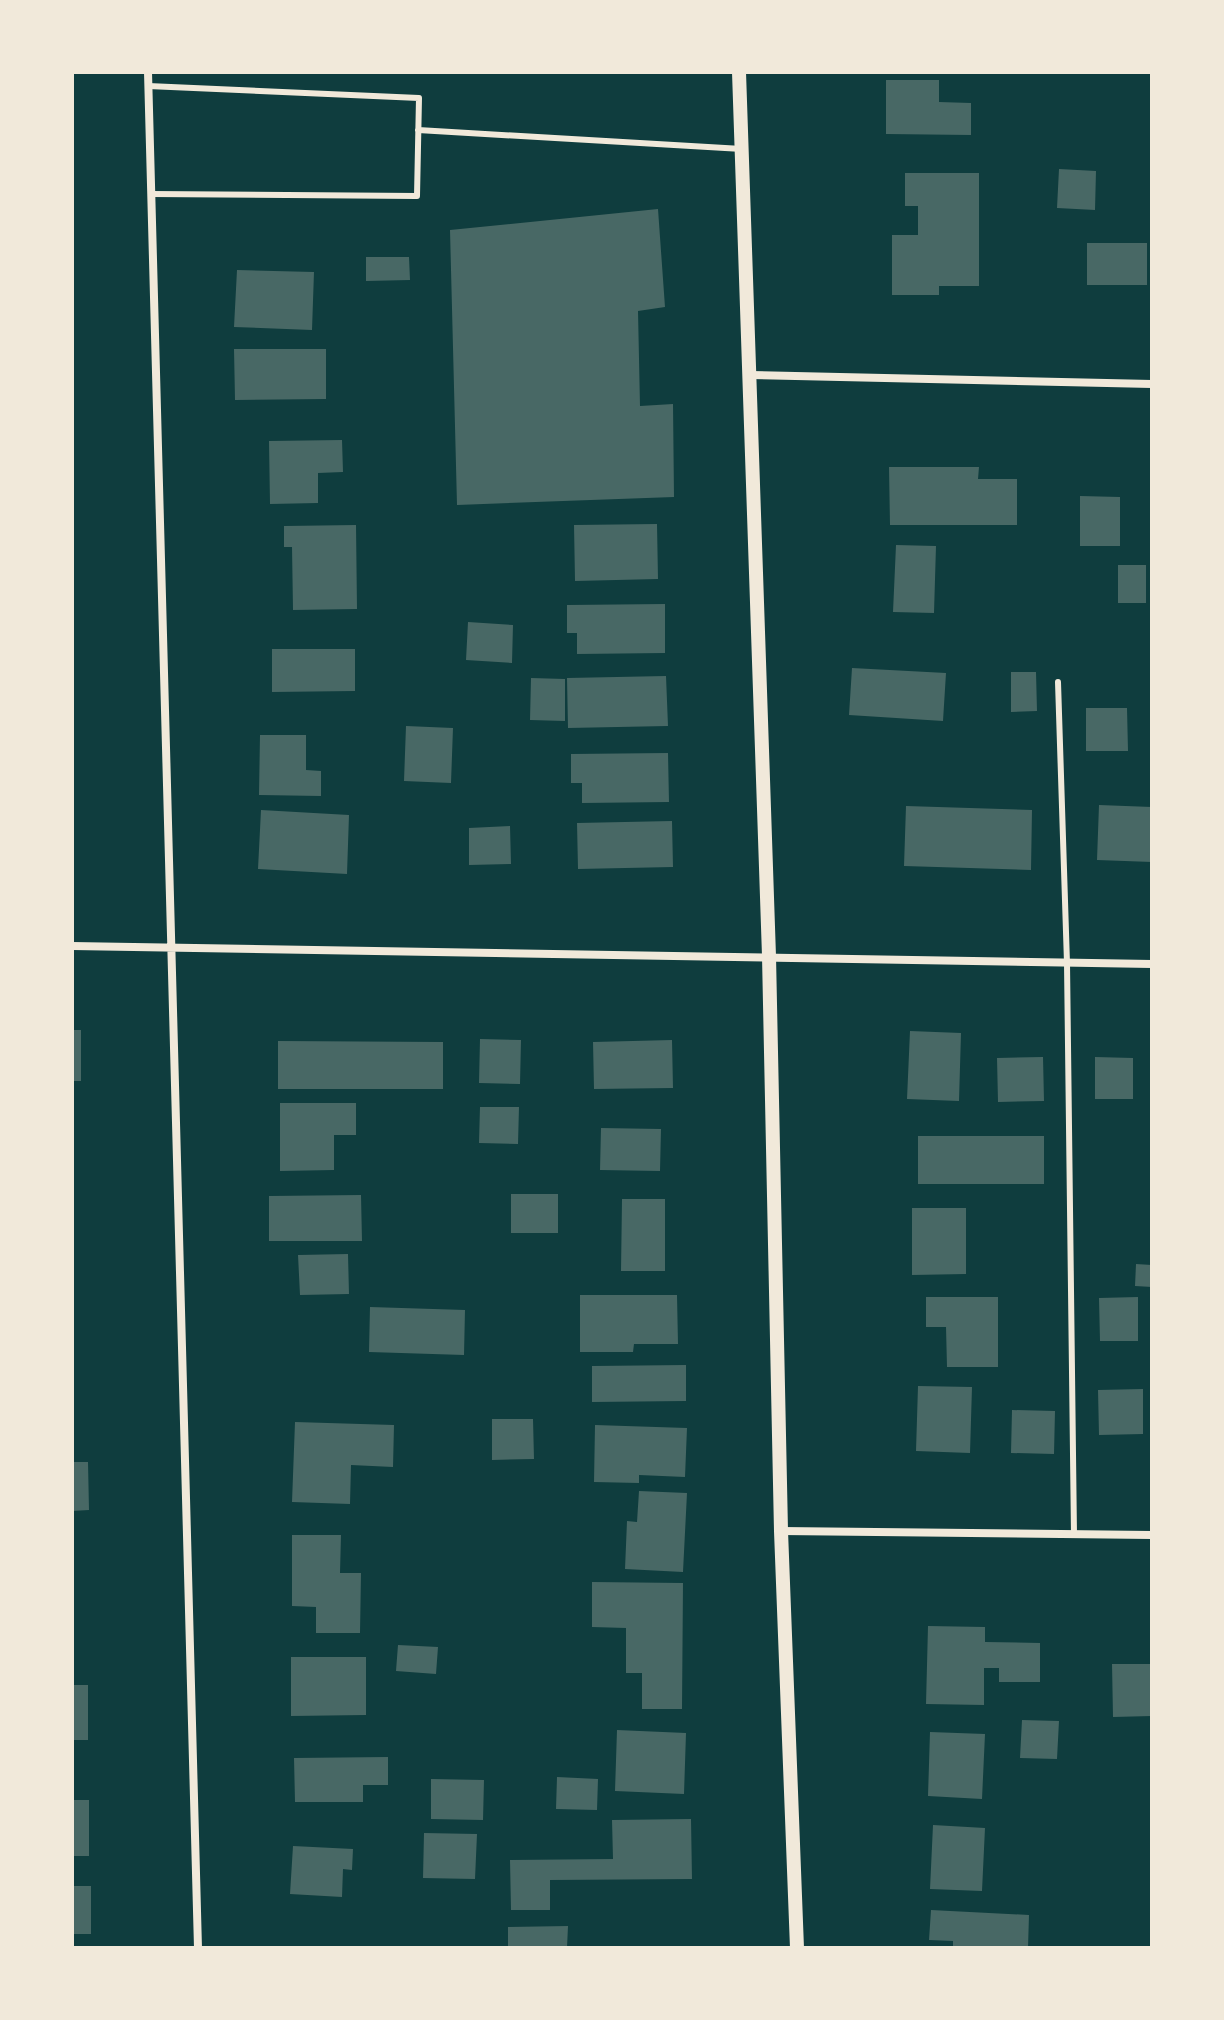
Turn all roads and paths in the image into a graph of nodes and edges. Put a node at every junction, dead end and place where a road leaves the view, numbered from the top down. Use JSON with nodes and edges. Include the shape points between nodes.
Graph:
{"nodes":[{"id":1,"x":148,"y":72,"type":"edge"},
{"id":2,"x":739,"y":72,"type":"edge"},
{"id":3,"x":148,"y":86,"type":"junction"},
{"id":4,"x":418,"y":130,"type":"junction"},
{"id":5,"x":742,"y":149,"type":"junction"},
{"id":6,"x":151,"y":194,"type":"junction"},
{"id":7,"x":750,"y":375,"type":"junction"},
{"id":8,"x":1152,"y":384,"type":"edge"},
{"id":9,"x":1058,"y":682,"type":"dead end"},
{"id":10,"x":72,"y":946,"type":"edge"},
{"id":11,"x":174,"y":948,"type":"junction"},
{"id":12,"x":769,"y":956,"type":"junction"},
{"id":13,"x":1067,"y":963,"type":"junction"},
{"id":14,"x":1152,"y":964,"type":"edge"},
{"id":15,"x":781,"y":1531,"type":"junction"},
{"id":16,"x":1074,"y":1535,"type":"junction"},
{"id":17,"x":1152,"y":1535,"type":"edge"},
{"id":18,"x":198,"y":1948,"type":"edge"},
{"id":19,"x":797,"y":1948,"type":"edge"}],
"edges":[{"from":1,"to":3,"type":"street"},
{"from":2,"to":5,"type":"street"},
{"from":3,"to":4,"type":"lane","via":[[419,98]]},
{"from":3,"to":6,"type":"street"},
{"from":4,"to":5,"type":"lane"},
{"from":4,"to":6,"type":"lane","via":[[417,196]]},
{"from":5,"to":7,"type":"street"},
{"from":6,"to":11,"type":"street"},
{"from":7,"to":8,"type":"street"},
{"from":7,"to":12,"type":"street"},
{"from":9,"to":13,"type":"lane"},
{"from":10,"to":11,"type":"street"},
{"from":11,"to":12,"type":"street"},
{"from":11,"to":18,"type":"street"},
{"from":12,"to":13,"type":"street"},
{"from":12,"to":15,"type":"street"},
{"from":13,"to":14,"type":"street"},
{"from":13,"to":16,"type":"lane"},
{"from":15,"to":16,"type":"street"},
{"from":15,"to":19,"type":"street"},
{"from":16,"to":17,"type":"street"}]}
